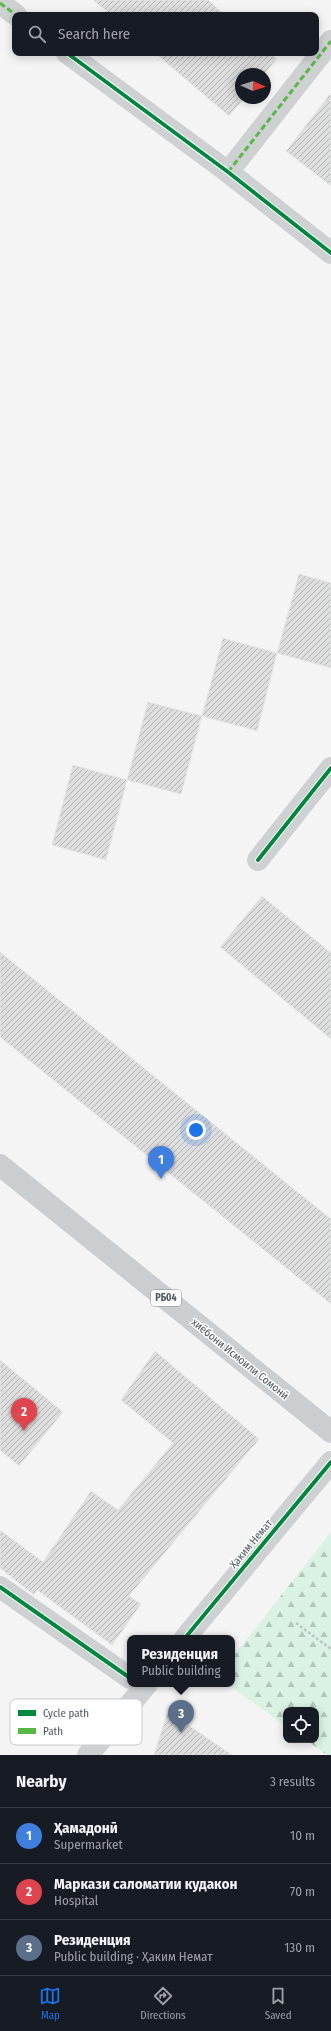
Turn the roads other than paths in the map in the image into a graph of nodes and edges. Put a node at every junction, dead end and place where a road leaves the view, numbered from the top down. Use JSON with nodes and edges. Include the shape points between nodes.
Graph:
{"nodes":[{"id":1,"x":0,"y":3,"type":"edge"},
{"id":2,"x":12,"y":12,"type":"edge"},
{"id":3,"x":331,"y":41,"type":"edge"},
{"id":4,"x":71,"y":56,"type":"edge"},
{"id":5,"x":228,"y":172,"type":"junction"},
{"id":6,"x":331,"y":253,"type":"edge"},
{"id":7,"x":331,"y":768,"type":"edge"},
{"id":8,"x":258,"y":860,"type":"dead end"},
{"id":9,"x":0,"y":1165,"type":"edge"},
{"id":10,"x":331,"y":1432,"type":"edge"},
{"id":11,"x":331,"y":1462,"type":"edge"},
{"id":12,"x":0,"y":1587,"type":"edge"},
{"id":13,"x":187,"y":1635,"type":"edge"},
{"id":14,"x":127,"y":1675,"type":"edge"},
{"id":15,"x":138,"y":1687,"type":"edge"},
{"id":16,"x":129,"y":1699,"type":"edge"},
{"id":17,"x":95,"y":1745,"type":"edge"},
{"id":18,"x":88,"y":1755,"type":"edge"}],
"edges":[{"from":1,"to":2,"type":"street"},
{"from":3,"to":5,"type":"street"},
{"from":4,"to":5,"type":"street"},
{"from":5,"to":6,"type":"street"},
{"from":7,"to":8,"type":"street"},
{"from":9,"to":10,"type":"main road","name":"хиёбони Исмоили Сомонӣ","number":"РБ04"},
{"from":11,"to":13,"type":"street","name":"Ҳаким Немат"},
{"from":12,"to":14,"type":"street"},
{"from":15,"to":16,"type":"street"},
{"from":17,"to":18,"type":"street"}]}
